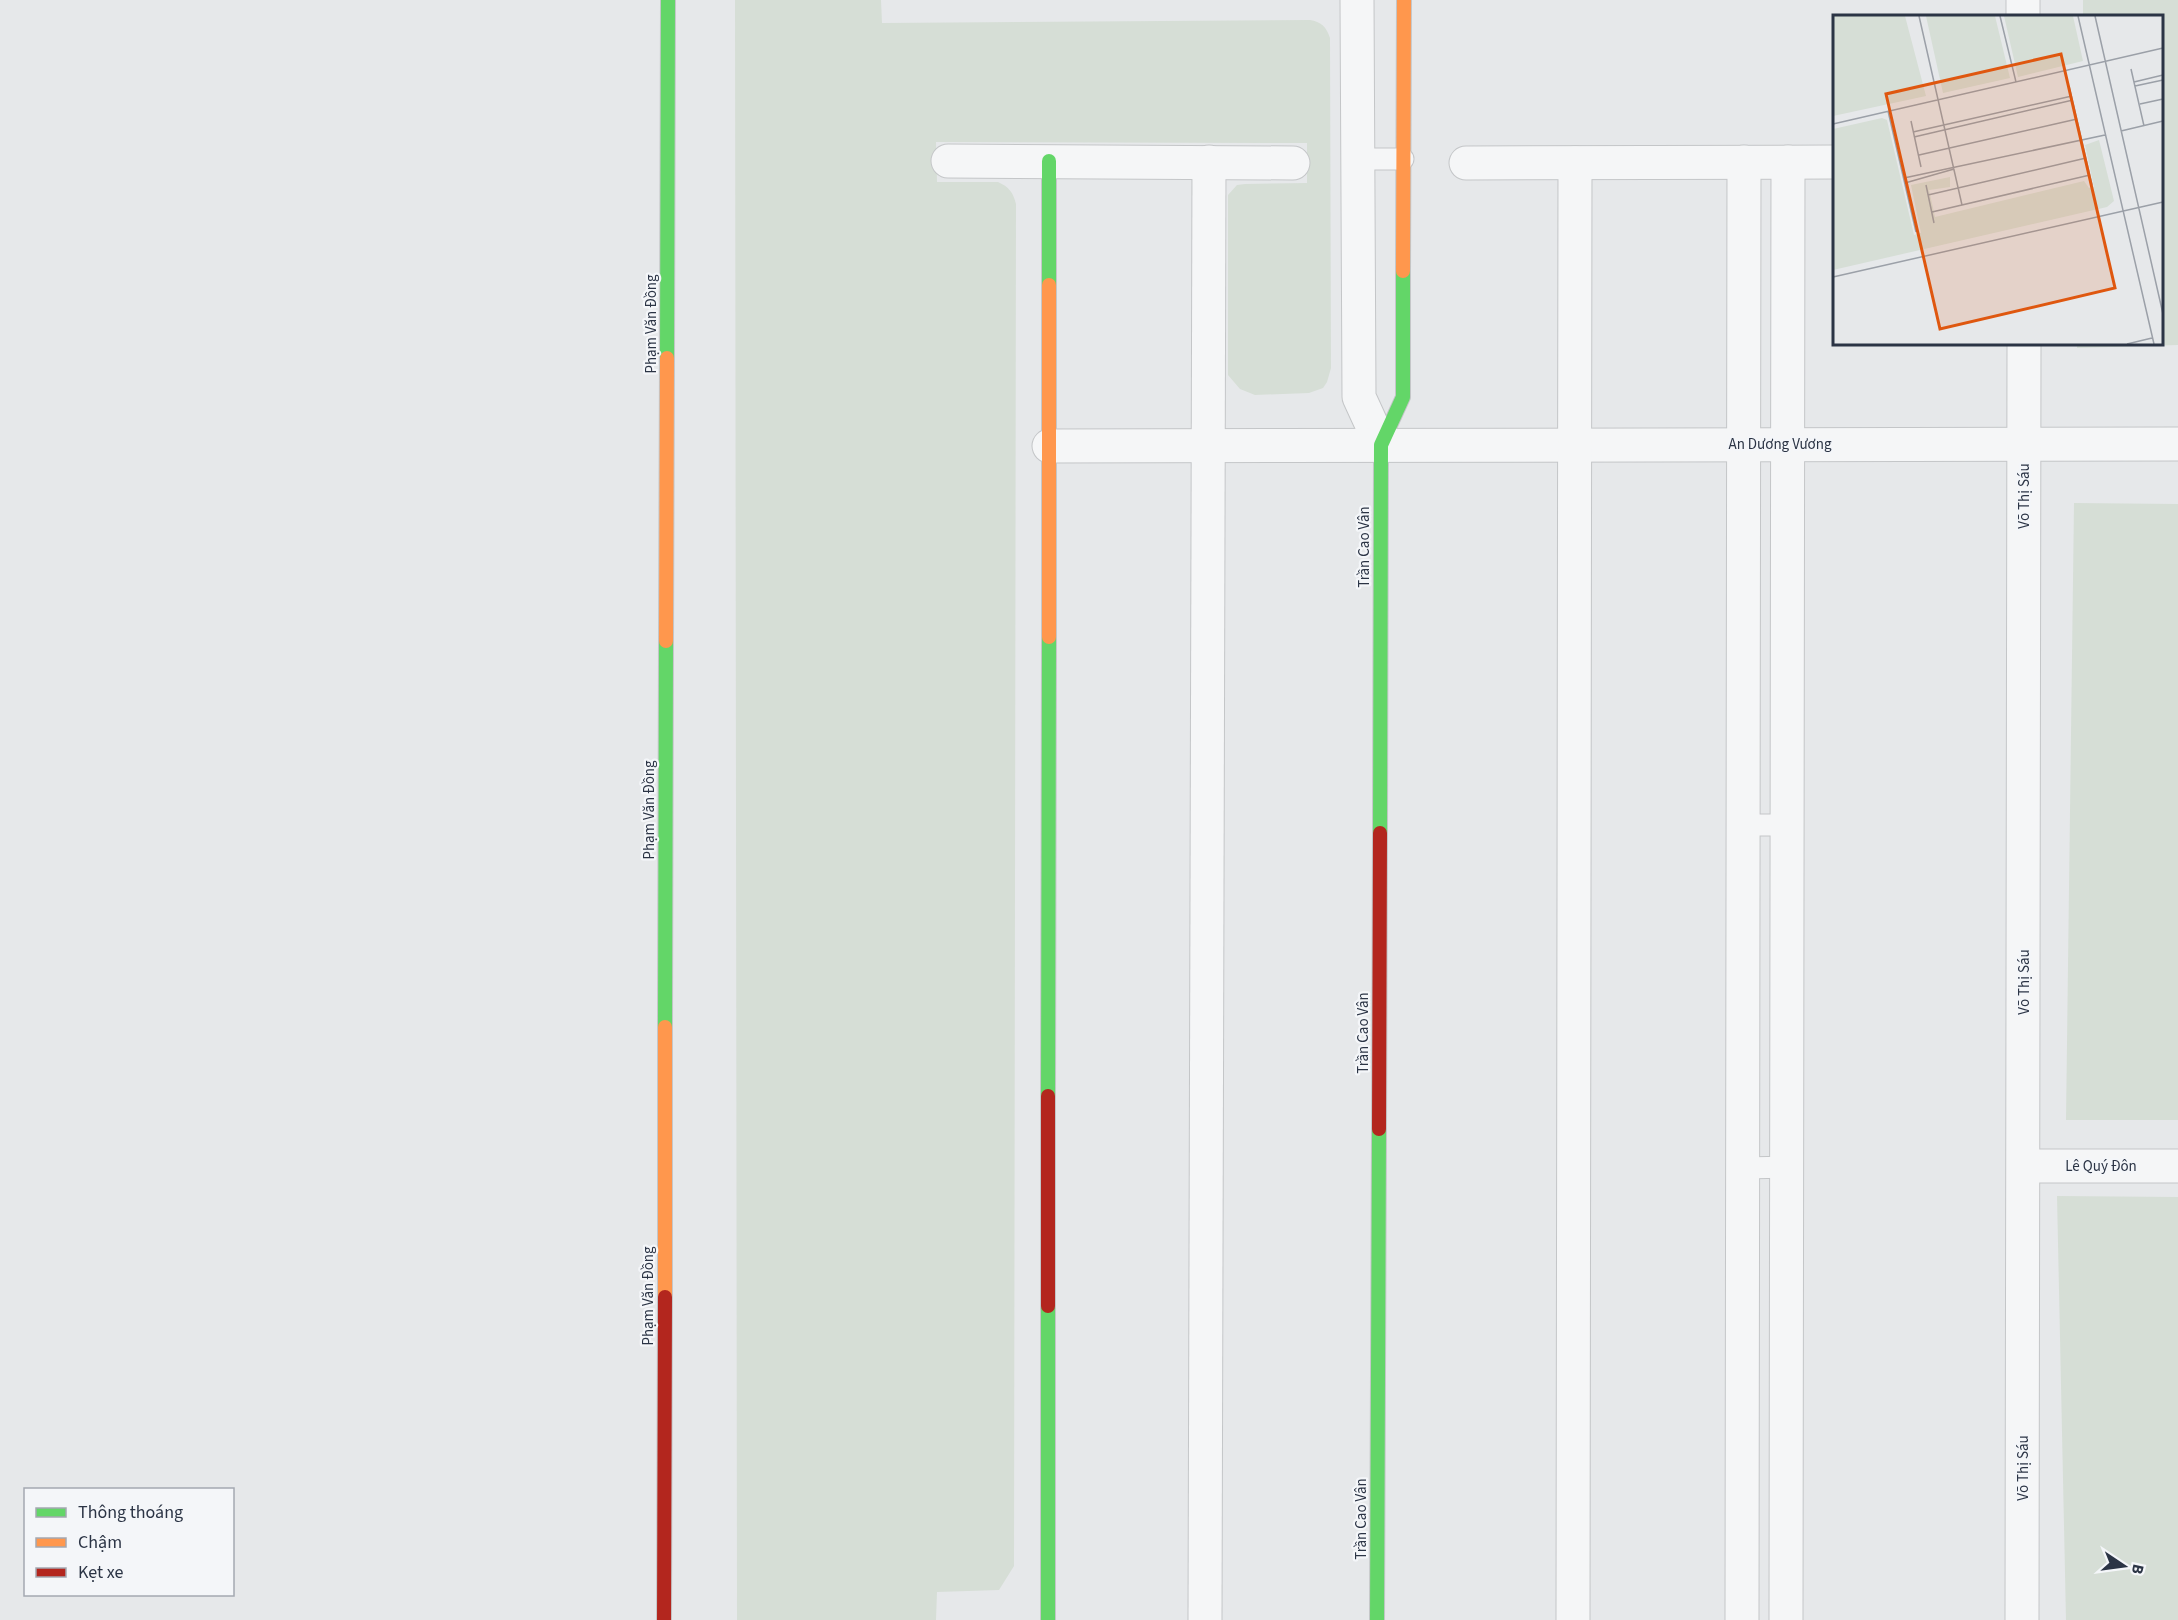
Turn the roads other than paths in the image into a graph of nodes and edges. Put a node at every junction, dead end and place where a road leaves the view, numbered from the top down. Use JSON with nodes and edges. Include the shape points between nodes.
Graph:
{"nodes":[{"id":1,"x":668,"y":0,"type":"edge"},
{"id":2,"x":1357,"y":0,"type":"edge"},
{"id":3,"x":1404,"y":0,"type":"edge"},
{"id":4,"x":2023,"y":0,"type":"edge"},
{"id":5,"x":2024,"y":15,"type":"edge"},
{"id":6,"x":1358,"y":159,"type":"junction"},
{"id":7,"x":1404,"y":159,"type":"junction"},
{"id":8,"x":948,"y":161,"type":"dead end"},
{"id":9,"x":1049,"y":161,"type":"junction"},
{"id":10,"x":1209,"y":162,"type":"junction"},
{"id":11,"x":1293,"y":162,"type":"dead end"},
{"id":12,"x":1744,"y":162,"type":"junction"},
{"id":13,"x":1788,"y":162,"type":"junction"},
{"id":14,"x":1833,"y":162,"type":"edge"},
{"id":15,"x":1466,"y":163,"type":"dead end"},
{"id":16,"x":1575,"y":163,"type":"junction"},
{"id":17,"x":2024,"y":345,"type":"edge"},
{"id":18,"x":2024,"y":443,"type":"junction"},
{"id":19,"x":1744,"y":444,"type":"junction"},
{"id":20,"x":1788,"y":444,"type":"junction"},
{"id":21,"x":2178,"y":444,"type":"edge"},
{"id":22,"x":1381,"y":445,"type":"junction"},
{"id":23,"x":1575,"y":445,"type":"junction"},
{"id":24,"x":1049,"y":446,"type":"junction"},
{"id":25,"x":1208,"y":446,"type":"junction"},
{"id":26,"x":1743,"y":825,"type":"junction"},
{"id":27,"x":1787,"y":825,"type":"junction"},
{"id":28,"x":2024,"y":1166,"type":"junction"},
{"id":29,"x":2178,"y":1166,"type":"edge"},
{"id":30,"x":1743,"y":1167,"type":"junction"},
{"id":31,"x":1787,"y":1167,"type":"junction"},
{"id":32,"x":663,"y":1620,"type":"edge"},
{"id":33,"x":1048,"y":1620,"type":"edge"},
{"id":34,"x":1205,"y":1620,"type":"edge"},
{"id":35,"x":1377,"y":1620,"type":"edge"},
{"id":36,"x":1573,"y":1620,"type":"edge"},
{"id":37,"x":1742,"y":1620,"type":"edge"},
{"id":38,"x":1786,"y":1620,"type":"edge"},
{"id":39,"x":2022,"y":1620,"type":"edge"}],
"edges":[{"from":1,"to":32,"type":"street","name":"Phạm Văn Đồng"},
{"from":2,"to":6,"type":"street"},
{"from":3,"to":7,"type":"street"},
{"from":4,"to":5,"type":"street"},
{"from":6,"to":7,"type":"lane"},
{"from":6,"to":22,"type":"street","via":[[1359,397]]},
{"from":7,"to":22,"type":"street","via":[[1403,397]]},
{"from":8,"to":9,"type":"street"},
{"from":9,"to":10,"type":"street"},
{"from":9,"to":24,"type":"street"},
{"from":10,"to":11,"type":"street"},
{"from":10,"to":25,"type":"street"},
{"from":12,"to":13,"type":"street"},
{"from":12,"to":16,"type":"street"},
{"from":12,"to":19,"type":"street"},
{"from":13,"to":14,"type":"street"},
{"from":13,"to":20,"type":"street"},
{"from":15,"to":16,"type":"street"},
{"from":16,"to":23,"type":"street"},
{"from":17,"to":18,"type":"street","name":"Võ Thị Sáu"},
{"from":18,"to":20,"type":"street","name":"An Dương Vương"},
{"from":18,"to":21,"type":"street","name":"An Dương Vương"},
{"from":18,"to":28,"type":"street","name":"Võ Thị Sáu"},
{"from":19,"to":20,"type":"street","name":"An Dương Vương"},
{"from":19,"to":23,"type":"street","name":"An Dương Vương"},
{"from":19,"to":26,"type":"street"},
{"from":20,"to":27,"type":"street"},
{"from":22,"to":23,"type":"street","name":"An Dương Vương"},
{"from":22,"to":25,"type":"street","name":"An Dương Vương"},
{"from":22,"to":35,"type":"street","name":"Trần Cao Vân"},
{"from":23,"to":36,"type":"street"},
{"from":24,"to":25,"type":"street","name":"An Dương Vương"},
{"from":24,"to":33,"type":"street"},
{"from":25,"to":34,"type":"street"},
{"from":26,"to":27,"type":"lane"},
{"from":26,"to":30,"type":"street"},
{"from":27,"to":31,"type":"street"},
{"from":28,"to":29,"type":"street","name":"Lê Quý Đôn"},
{"from":28,"to":39,"type":"street","name":"Võ Thị Sáu"},
{"from":30,"to":31,"type":"lane"},
{"from":30,"to":37,"type":"street"},
{"from":31,"to":38,"type":"street"}]}
